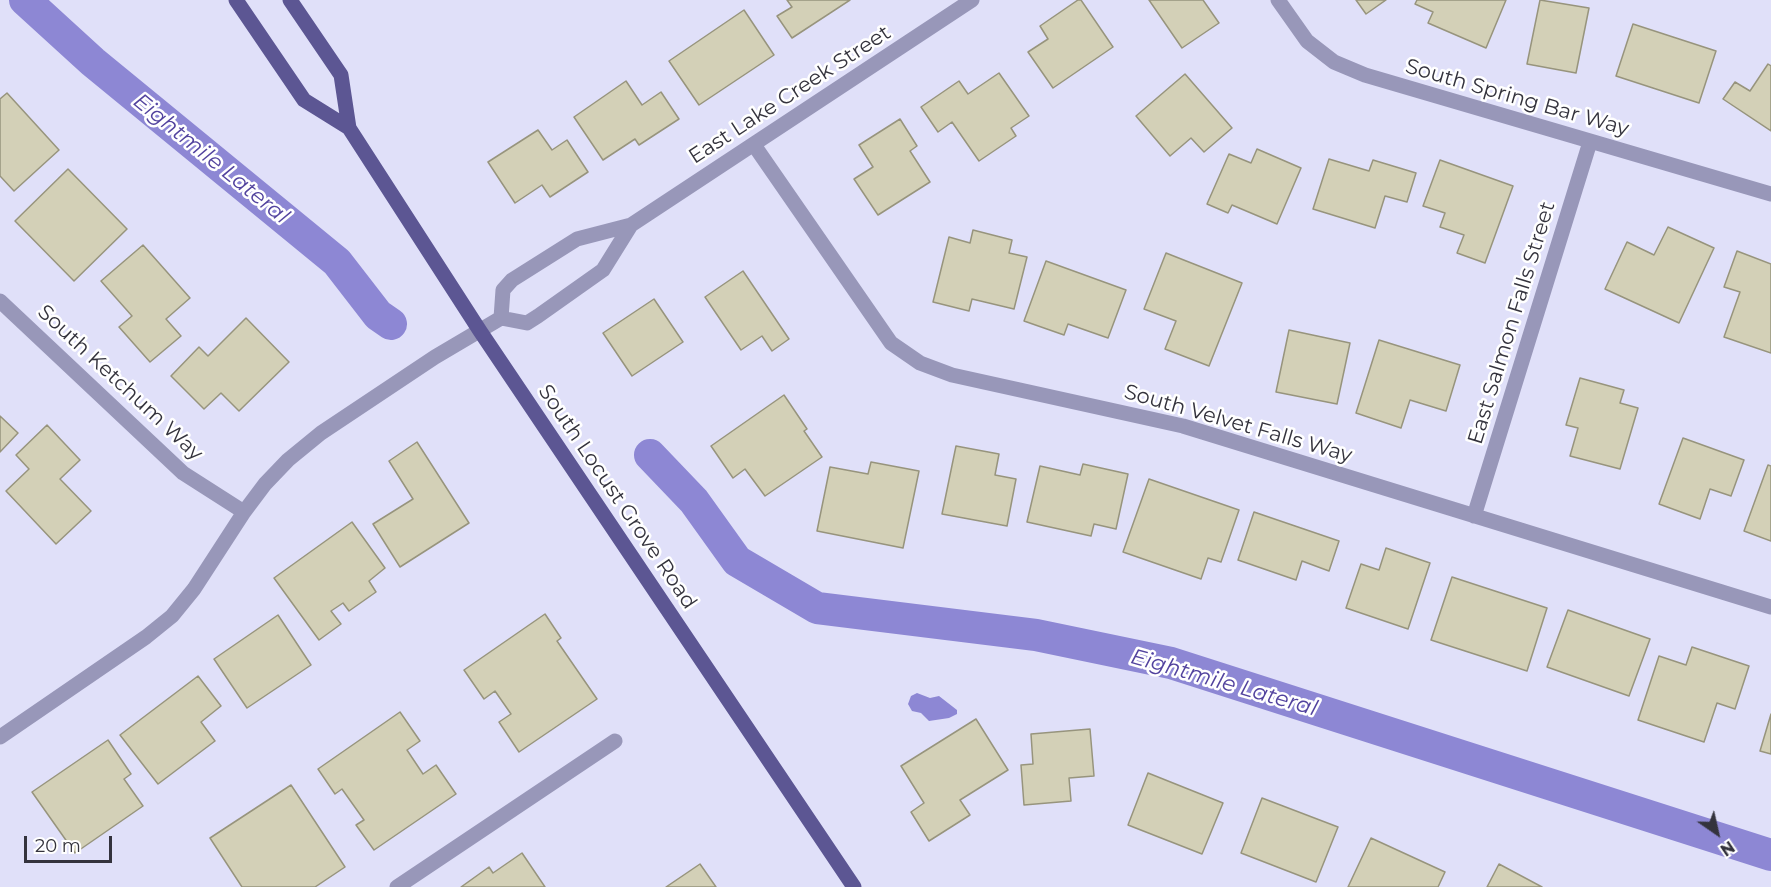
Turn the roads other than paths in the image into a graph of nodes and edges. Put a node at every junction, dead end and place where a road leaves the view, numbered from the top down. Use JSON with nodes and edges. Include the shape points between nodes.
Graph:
{"nodes":[{"id":1,"x":236,"y":0,"type":"edge"},
{"id":2,"x":290,"y":0,"type":"edge"},
{"id":3,"x":972,"y":0,"type":"edge"},
{"id":4,"x":1278,"y":0,"type":"edge"},
{"id":5,"x":349,"y":128,"type":"junction"},
{"id":6,"x":1590,"y":142,"type":"junction"},
{"id":7,"x":754,"y":145,"type":"junction"},
{"id":8,"x":1771,"y":195,"type":"edge"},
{"id":9,"x":631,"y":225,"type":"junction"},
{"id":10,"x":0,"y":301,"type":"edge"},
{"id":11,"x":501,"y":318,"type":"junction"},
{"id":12,"x":480,"y":331,"type":"junction"},
{"id":13,"x":244,"y":512,"type":"junction"},
{"id":14,"x":1474,"y":516,"type":"junction"},
{"id":15,"x":1771,"y":607,"type":"edge"},
{"id":16,"x":0,"y":736,"type":"edge"},
{"id":17,"x":615,"y":741,"type":"dead end"},
{"id":18,"x":397,"y":887,"type":"edge"},
{"id":19,"x":854,"y":887,"type":"edge"}],
"edges":[{"from":1,"to":5,"type":"main road","name":"South Locust Grove Road","via":[[304,100]]},
{"from":2,"to":5,"type":"main road","name":"South Locust Grove Road","via":[[341,75]]},
{"from":3,"to":7,"type":"street","name":"East Lake Creek Street"},
{"from":4,"to":6,"type":"street","name":"South Spring Bar Way","via":[[1307,41],[1334,62],[1365,75]]},
{"from":5,"to":12,"type":"main road","name":"South Locust Grove Road"},
{"from":6,"to":8,"type":"street","name":"South Spring Bar Way"},
{"from":6,"to":14,"type":"street","name":"East Salmon Falls Street"},
{"from":7,"to":9,"type":"street","name":"East Lake Creek Street"},
{"from":7,"to":14,"type":"street","name":"South Velvet Falls Way","via":[[891,343],[920,363],[952,375],[1183,426]]},
{"from":9,"to":11,"type":"street","name":"East Lake Creek Street","via":[[603,270],[527,322]]},
{"from":9,"to":11,"type":"street","name":"East Lake Creek Street","via":[[576,239],[512,280],[503,290]]},
{"from":10,"to":13,"type":"street","name":"South Ketchum Way","via":[[183,473]]},
{"from":11,"to":12,"type":"street"},
{"from":12,"to":13,"type":"street","via":[[321,433],[288,460]]},
{"from":12,"to":19,"type":"main road","name":"South Locust Grove Road"},
{"from":13,"to":16,"type":"street","via":[[172,616],[146,638]]},
{"from":14,"to":15,"type":"street","name":"South Velvet Falls Way"},
{"from":17,"to":18,"type":"street"}]}
